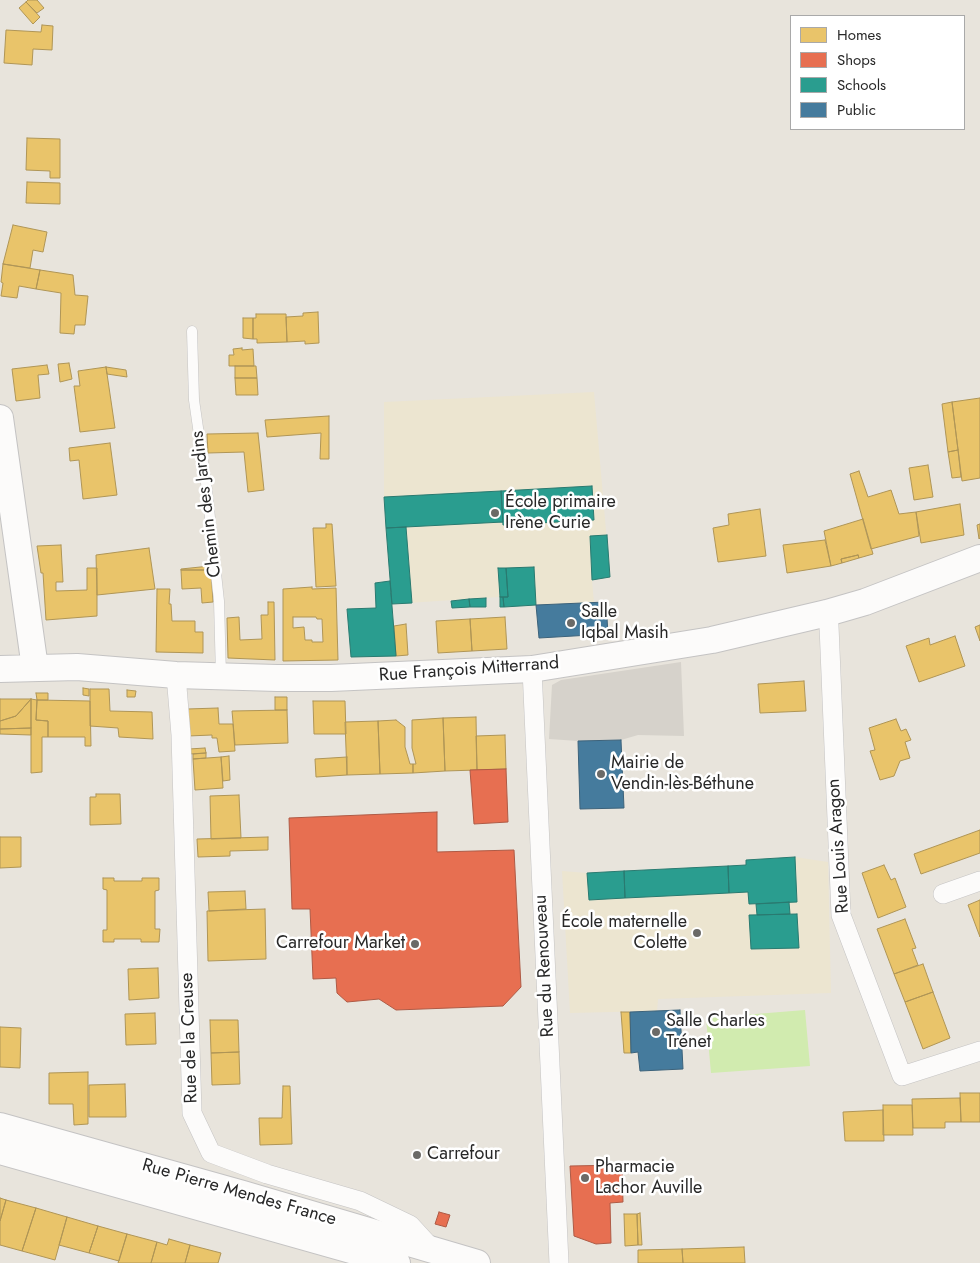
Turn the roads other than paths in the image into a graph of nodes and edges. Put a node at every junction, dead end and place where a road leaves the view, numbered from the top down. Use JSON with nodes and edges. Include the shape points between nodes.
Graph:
{"nodes":[{"id":1,"x":192,"y":331,"type":"dead end"},
{"id":2,"x":0,"y":418,"type":"edge"},
{"id":3,"x":980,"y":558,"type":"edge"},
{"id":4,"x":827,"y":613,"type":"junction"},
{"id":5,"x":35,"y":668,"type":"junction"},
{"id":6,"x":532,"y":669,"type":"junction"},
{"id":7,"x":0,"y":670,"type":"edge"},
{"id":8,"x":176,"y":675,"type":"junction"},
{"id":9,"x":221,"y":677,"type":"junction"},
{"id":10,"x":980,"y":881,"type":"edge"},
{"id":11,"x":943,"y":894,"type":"dead end"},
{"id":12,"x":980,"y":1051,"type":"edge"},
{"id":13,"x":0,"y":1126,"type":"edge"},
{"id":14,"x":0,"y":1151,"type":"edge"},
{"id":15,"x":431,"y":1248,"type":"junction"},
{"id":16,"x":397,"y":1263,"type":"edge"},
{"id":17,"x":477,"y":1263,"type":"edge"},
{"id":18,"x":559,"y":1263,"type":"edge"}],
"edges":[{"from":1,"to":9,"type":"lane","name":"Chemin des Jardins","via":[[194,400],[219,602]]},
{"from":2,"to":5,"type":"street"},
{"from":3,"to":4,"type":"street","name":"Rue François Mitterrand","via":[[865,602]]},
{"from":4,"to":6,"type":"street","name":"Rue François Mitterrand","via":[[712,640]]},
{"from":4,"to":12,"type":"street","name":"Rue Louis Aragon","via":[[841,915],[902,1076]]},
{"from":5,"to":7,"type":"street","name":"Rue François Mitterrand"},
{"from":5,"to":8,"type":"street","name":"Rue François Mitterrand","via":[[77,667]]},
{"from":6,"to":9,"type":"street","name":"Rue François Mitterrand","via":[[331,678]]},
{"from":6,"to":18,"type":"street","name":"Rue du Renouveau"},
{"from":8,"to":9,"type":"street","name":"Rue François Mitterrand"},
{"from":8,"to":15,"type":"street","name":"Rue de la Creuse","via":[[192,1113],[211,1153],[360,1202],[410,1225]]},
{"from":10,"to":11,"type":"street"},
{"from":13,"to":15,"type":"street","name":"Rue Pierre Mendes France"},
{"from":14,"to":16,"type":"street","name":"Rue Pierre Mendes France"},
{"from":15,"to":17,"type":"street","name":"Rue Pierre Mendes France"}]}
